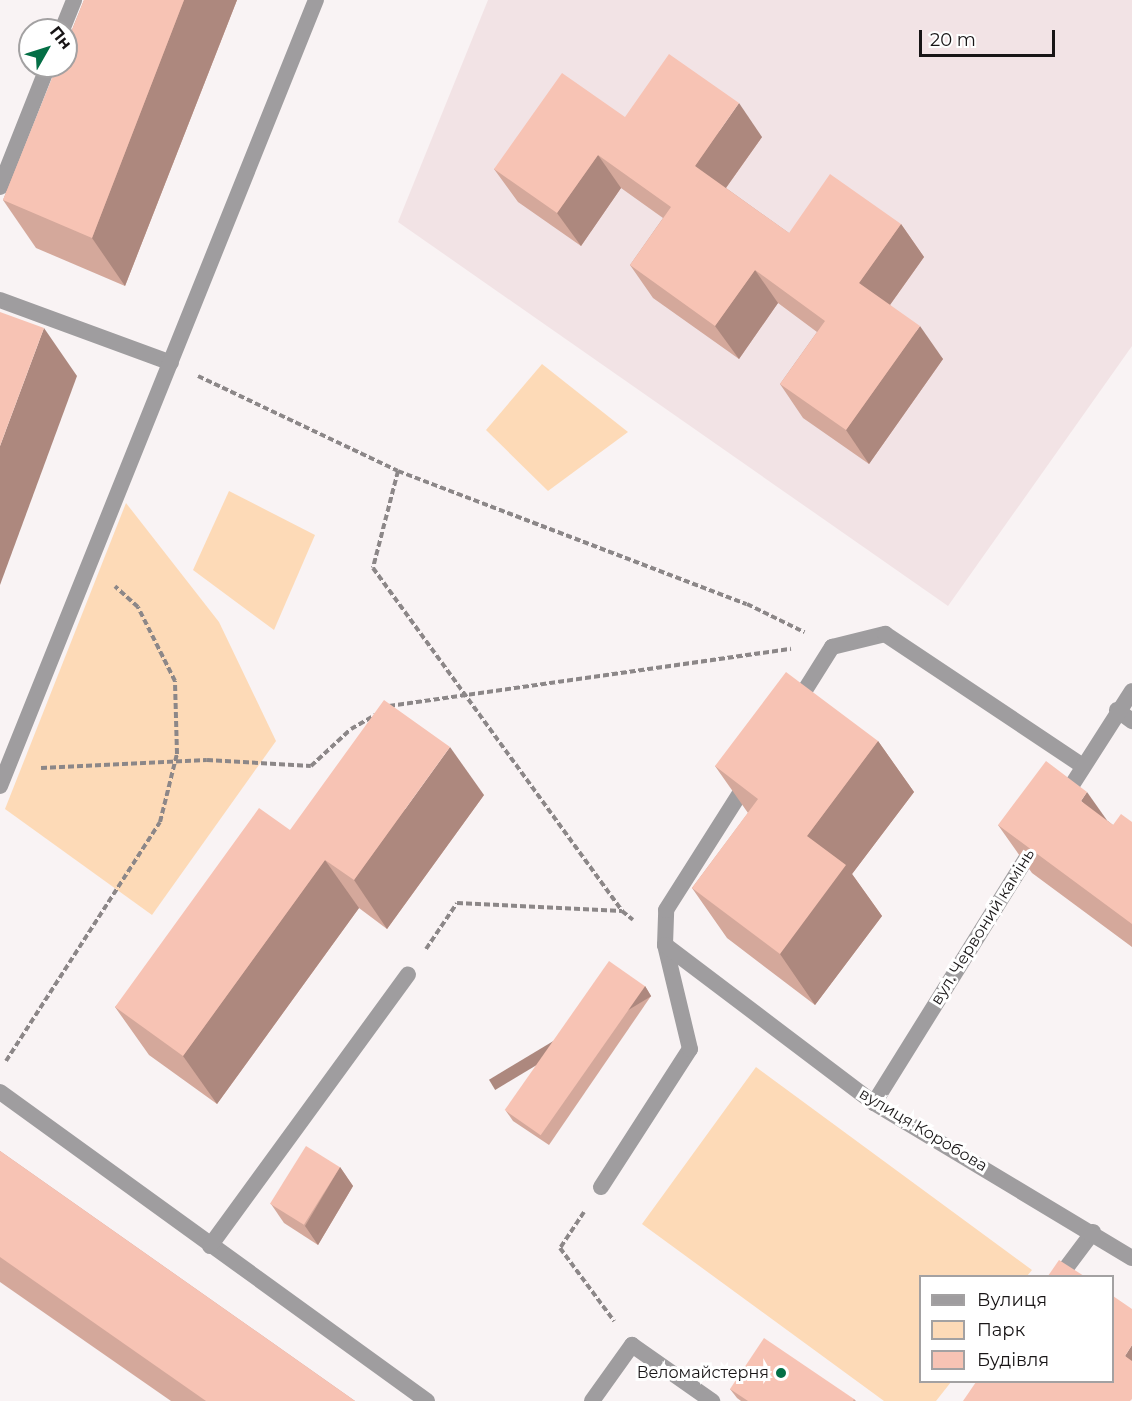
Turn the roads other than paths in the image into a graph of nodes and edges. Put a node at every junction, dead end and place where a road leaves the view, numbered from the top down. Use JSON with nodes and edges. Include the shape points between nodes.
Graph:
{"nodes":[{"id":1,"x":74,"y":0,"type":"edge"},
{"id":2,"x":316,"y":0,"type":"edge"},
{"id":3,"x":67,"y":18,"type":"edge"},
{"id":4,"x":43,"y":78,"type":"edge"},
{"id":5,"x":0,"y":187,"type":"edge"},
{"id":6,"x":0,"y":300,"type":"edge"},
{"id":7,"x":171,"y":363,"type":"junction"},
{"id":8,"x":1132,"y":691,"type":"edge"},
{"id":9,"x":1118,"y":710,"type":"junction"},
{"id":10,"x":788,"y":718,"type":"edge"},
{"id":11,"x":1132,"y":721,"type":"edge"},
{"id":12,"x":1083,"y":766,"type":"junction"},
{"id":13,"x":756,"y":768,"type":"edge"},
{"id":14,"x":3,"y":779,"type":"edge"},
{"id":15,"x":665,"y":945,"type":"junction"},
{"id":16,"x":408,"y":974,"type":"road end"},
{"id":17,"x":0,"y":1092,"type":"edge"},
{"id":18,"x":874,"y":1103,"type":"junction"},
{"id":19,"x":601,"y":1187,"type":"road end"},
{"id":20,"x":1094,"y":1232,"type":"junction"},
{"id":21,"x":210,"y":1246,"type":"junction"},
{"id":22,"x":1132,"y":1258,"type":"edge"},
{"id":23,"x":1061,"y":1275,"type":"edge"},
{"id":24,"x":426,"y":1401,"type":"edge"},
{"id":25,"x":592,"y":1401,"type":"edge"},
{"id":26,"x":712,"y":1401,"type":"edge"}],
"edges":[{"from":1,"to":3,"type":"street"},
{"from":2,"to":7,"type":"street"},
{"from":4,"to":5,"type":"street"},
{"from":6,"to":7,"type":"street"},
{"from":7,"to":14,"type":"street"},
{"from":8,"to":9,"type":"street","name":"вул. Червоний камінь"},
{"from":9,"to":11,"type":"street"},
{"from":9,"to":12,"type":"street","name":"вул. Червоний камінь"},
{"from":10,"to":12,"type":"street","via":[[830,645],[885,634]]},
{"from":12,"to":18,"type":"street","name":"вул. Червоний камінь"},
{"from":13,"to":15,"type":"street","via":[[666,910]]},
{"from":15,"to":18,"type":"street","name":"вулиця Коробова"},
{"from":15,"to":19,"type":"street","via":[[690,1049]]},
{"from":16,"to":21,"type":"street"},
{"from":17,"to":21,"type":"street"},
{"from":18,"to":20,"type":"street","name":"вулиця Коробова"},
{"from":20,"to":22,"type":"street","name":"вулиця Коробова"},
{"from":20,"to":23,"type":"street"},
{"from":21,"to":24,"type":"street"},
{"from":25,"to":26,"type":"street","via":[[632,1345]]}]}
